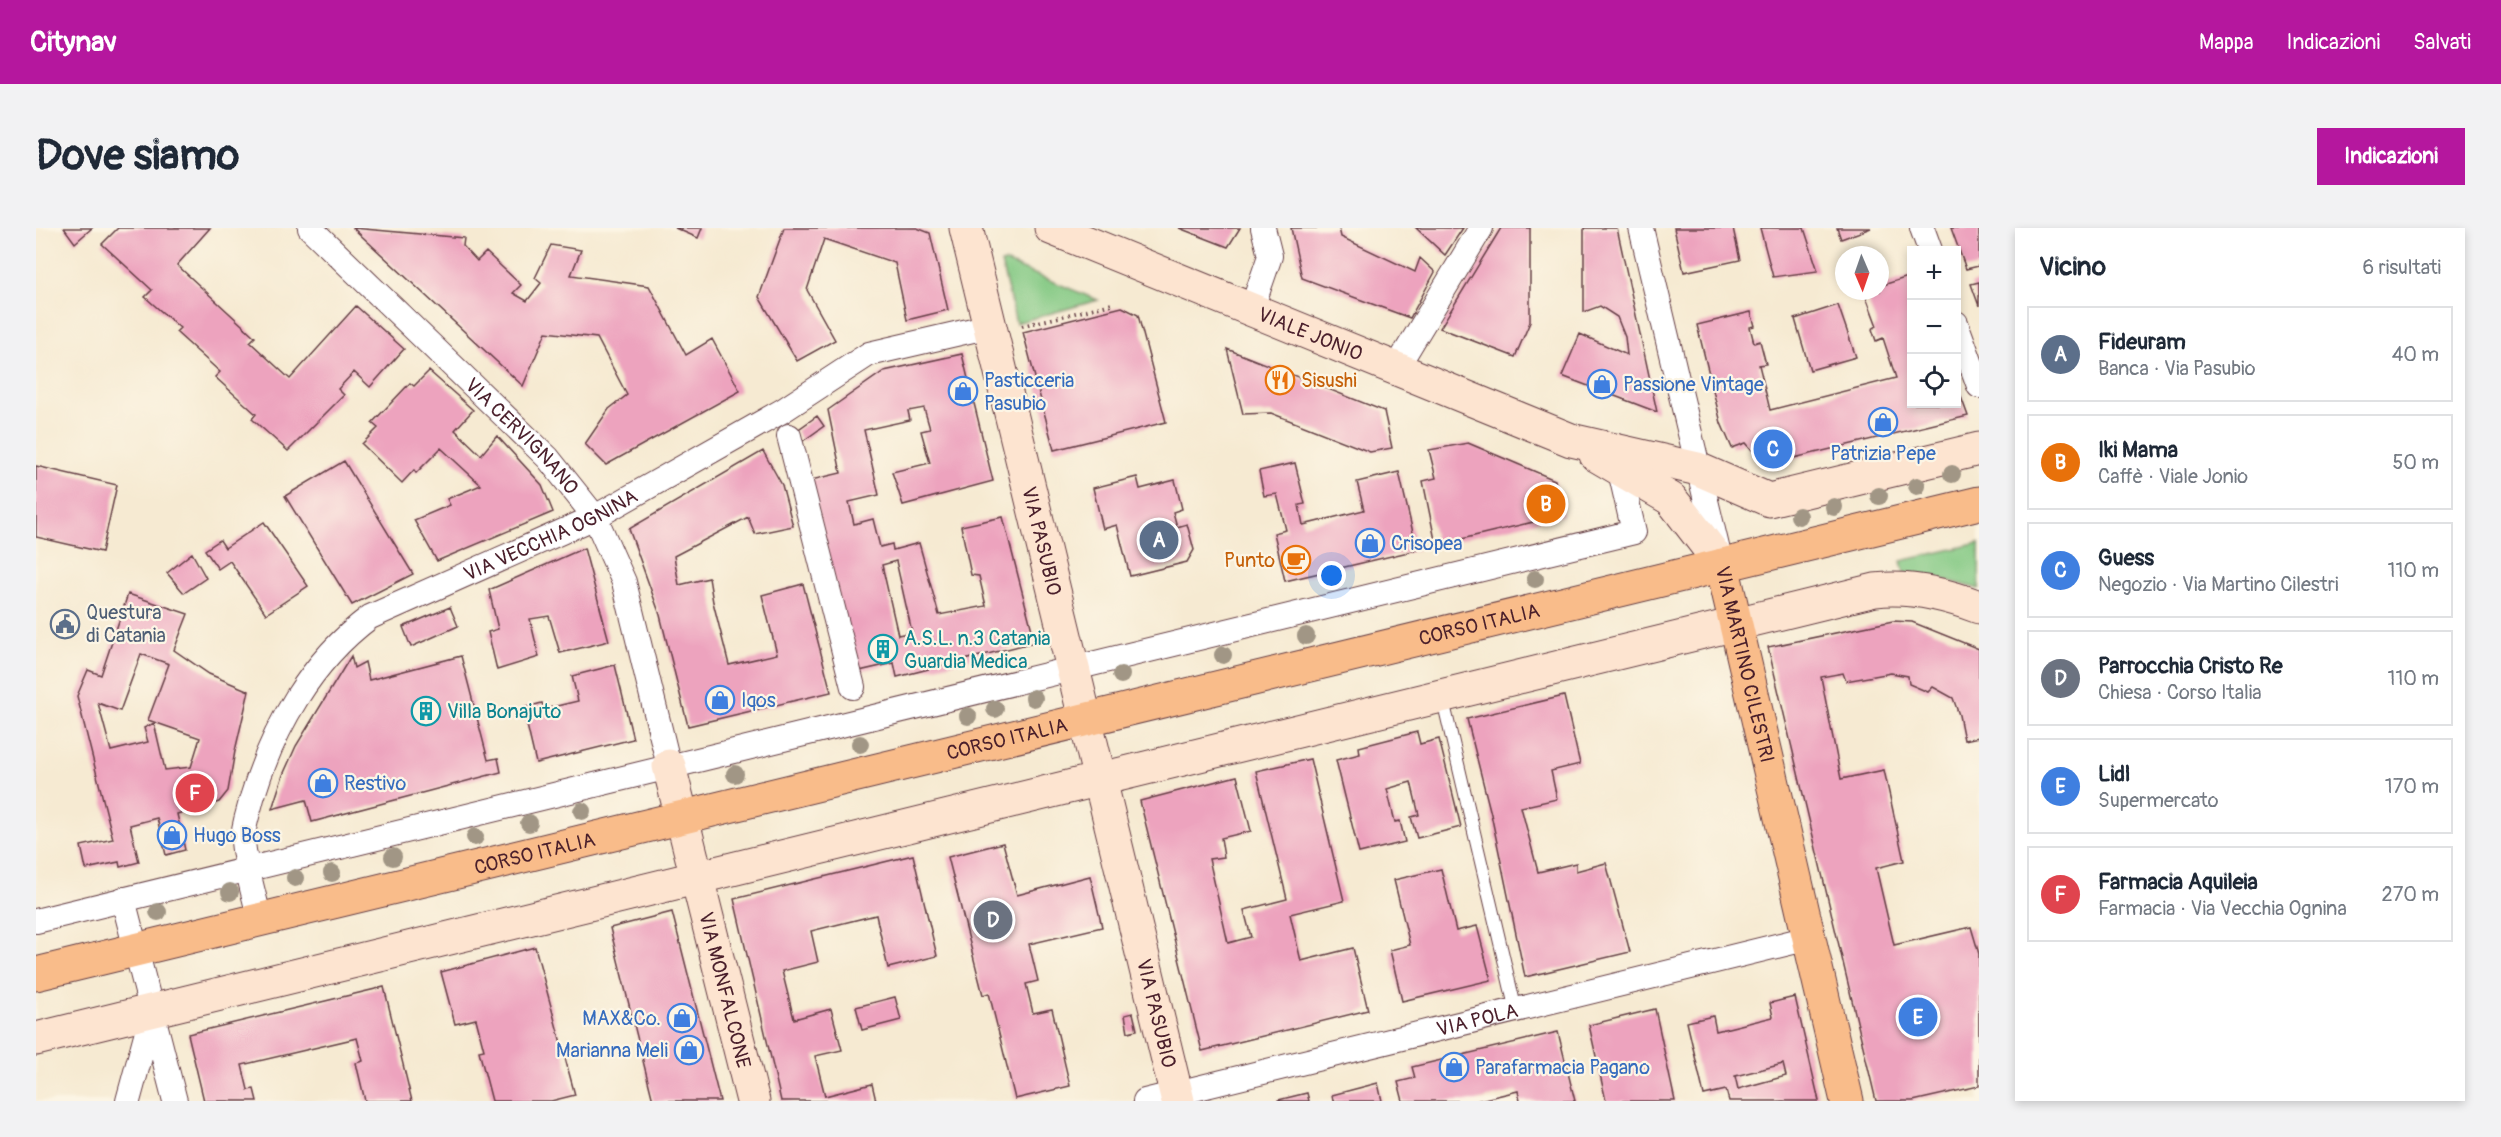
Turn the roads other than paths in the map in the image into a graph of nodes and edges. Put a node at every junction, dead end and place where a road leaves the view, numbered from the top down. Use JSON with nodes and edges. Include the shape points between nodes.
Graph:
{"nodes":[{"id":1,"x":310,"y":228,"type":"edge"},
{"id":2,"x":966,"y":228,"type":"edge"},
{"id":3,"x":1051,"y":228,"type":"edge"},
{"id":4,"x":1263,"y":228,"type":"edge"},
{"id":5,"x":1481,"y":228,"type":"edge"},
{"id":6,"x":1641,"y":228,"type":"edge"},
{"id":7,"x":1922,"y":228,"type":"edge"},
{"id":8,"x":1929,"y":246,"type":"edge"},
{"id":9,"x":1252,"y":308,"type":"junction"},
{"id":10,"x":1004,"y":327,"type":"junction"},
{"id":11,"x":1961,"y":337,"type":"edge"},
{"id":12,"x":1397,"y":367,"type":"junction"},
{"id":13,"x":1979,"y":386,"type":"edge"},
{"id":14,"x":782,"y":411,"type":"junction"},
{"id":15,"x":789,"y":436,"type":"joint"},
{"id":16,"x":1571,"y":440,"type":"junction"},
{"id":17,"x":1979,"y":449,"type":"edge"},
{"id":18,"x":1698,"y":469,"type":"junction"},
{"id":19,"x":1620,"y":471,"type":"junction"},
{"id":20,"x":1979,"y":503,"type":"edge"},
{"id":21,"x":595,"y":518,"type":"junction"},
{"id":22,"x":1722,"y":566,"type":"junction"},
{"id":23,"x":1979,"y":607,"type":"edge"},
{"id":24,"x":1736,"y":623,"type":"junction"},
{"id":25,"x":1073,"y":668,"type":"junction"},
{"id":26,"x":855,"y":694,"type":"dead end"},
{"id":27,"x":1442,"y":695,"type":"junction"},
{"id":28,"x":1086,"y":720,"type":"junction"},
{"id":29,"x":669,"y":766,"type":"junction"},
{"id":30,"x":1100,"y":779,"type":"junction"},
{"id":31,"x":682,"y":818,"type":"junction"},
{"id":32,"x":249,"y":868,"type":"junction"},
{"id":33,"x":698,"y":878,"type":"junction"},
{"id":34,"x":123,"y":899,"type":"junction"},
{"id":35,"x":260,"y":920,"type":"junction"},
{"id":36,"x":36,"y":921,"type":"edge"},
{"id":37,"x":1809,"y":939,"type":"junction"},
{"id":38,"x":136,"y":950,"type":"junction"},
{"id":39,"x":36,"y":974,"type":"edge"},
{"id":40,"x":152,"y":1011,"type":"junction"},
{"id":41,"x":1516,"y":1011,"type":"junction"},
{"id":42,"x":36,"y":1039,"type":"edge"},
{"id":43,"x":1177,"y":1097,"type":"edge"},
{"id":44,"x":128,"y":1101,"type":"edge"},
{"id":45,"x":175,"y":1101,"type":"edge"},
{"id":46,"x":753,"y":1101,"type":"edge"},
{"id":47,"x":1145,"y":1101,"type":"edge"},
{"id":48,"x":1847,"y":1101,"type":"edge"}],
"edges":[{"from":1,"to":21,"type":"street","name":"VIA CERVIGNANO","via":[[548,458]]},
{"from":2,"to":10,"type":"main road","name":"VIA PASUBIO"},
{"from":3,"to":9,"type":"main road","name":"VIALE JONIO"},
{"from":4,"to":9,"type":"street","via":[[1270,256]]},
{"from":5,"to":12,"type":"street"},
{"from":6,"to":18,"type":"street","name":"VIA MARTINO CILESTRI"},
{"from":7,"to":8,"type":"street"},
{"from":9,"to":12,"type":"main road","name":"VIALE JONIO"},
{"from":10,"to":14,"type":"street","name":"VIA VECCHIA OGNINA","via":[[869,354]]},
{"from":10,"to":25,"type":"main road","name":"VIA PASUBIO"},
{"from":11,"to":13,"type":"street"},
{"from":12,"to":16,"type":"main road","name":"VIALE JONIO"},
{"from":14,"to":15,"type":"lane"},
{"from":14,"to":21,"type":"street","name":"VIA VECCHIA OGNINA"},
{"from":15,"to":26,"type":"street"},
{"from":16,"to":18,"type":"main road"},
{"from":16,"to":19,"type":"main road"},
{"from":17,"to":18,"type":"main road","via":[[1769,500]]},
{"from":18,"to":22,"type":"street","name":"VIA MARTINO CILESTRI"},
{"from":19,"to":22,"type":"main road","via":[[1671,499]]},
{"from":19,"to":25,"type":"street","via":[[1634,532]]},
{"from":20,"to":22,"type":"main road","name":"CORSO ITALIA"},
{"from":21,"to":29,"type":"street","name":"VIA CERVIGNANO","via":[[624,582]]},
{"from":21,"to":32,"type":"street","name":"VIA VECCHIA OGNINA","via":[[370,617],[332,650],[300,690],[262,765],[243,839]]},
{"from":22,"to":24,"type":"main road","name":"VIA MARTINO CILESTRI"},
{"from":22,"to":28,"type":"main road","name":"CORSO ITALIA"},
{"from":23,"to":24,"type":"main road","via":[[1897,587]]},
{"from":24,"to":27,"type":"main road"},
{"from":24,"to":37,"type":"main road","name":"VIA MARTINO CILESTRI"},
{"from":25,"to":28,"type":"main road","name":"VIA PASUBIO"},
{"from":25,"to":29,"type":"street"},
{"from":27,"to":30,"type":"main road"},
{"from":27,"to":41,"type":"lane"},
{"from":28,"to":30,"type":"main road","name":"VIA PASUBIO"},
{"from":28,"to":31,"type":"main road","name":"CORSO ITALIA"},
{"from":29,"to":31,"type":"main road","name":"VIA MONFALCONE"},
{"from":29,"to":32,"type":"street"},
{"from":30,"to":33,"type":"main road"},
{"from":30,"to":43,"type":"main road","name":"VIA PASUBIO"},
{"from":31,"to":33,"type":"main road","name":"VIA MONFALCONE"},
{"from":31,"to":35,"type":"main road","name":"CORSO ITALIA"},
{"from":32,"to":34,"type":"street"},
{"from":32,"to":35,"type":"street","name":"VIA VECCHIA OGNINA"},
{"from":33,"to":40,"type":"main road"},
{"from":33,"to":46,"type":"main road","name":"VIA MONFALCONE"},
{"from":34,"to":36,"type":"street"},
{"from":34,"to":38,"type":"street"},
{"from":35,"to":38,"type":"main road","name":"CORSO ITALIA"},
{"from":37,"to":41,"type":"street","name":"VIA POLA"},
{"from":37,"to":48,"type":"main road","name":"VIA MARTINO CILESTRI"},
{"from":38,"to":39,"type":"main road","name":"CORSO ITALIA"},
{"from":38,"to":40,"type":"street"},
{"from":40,"to":42,"type":"main road"},
{"from":40,"to":44,"type":"street"},
{"from":40,"to":45,"type":"street"},
{"from":41,"to":43,"type":"street","name":"VIA POLA"},
{"from":43,"to":47,"type":"street","name":"VIA POLA"}]}
